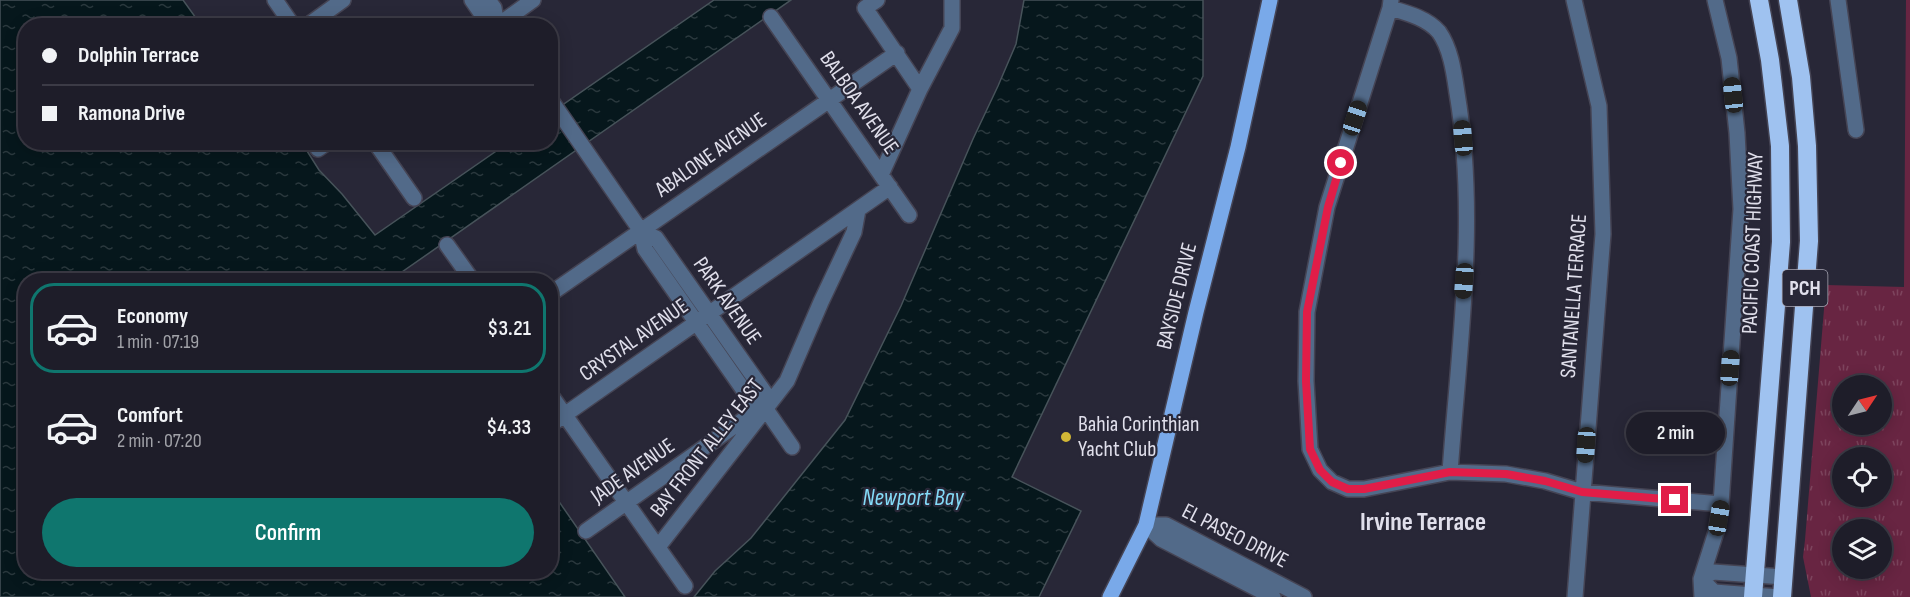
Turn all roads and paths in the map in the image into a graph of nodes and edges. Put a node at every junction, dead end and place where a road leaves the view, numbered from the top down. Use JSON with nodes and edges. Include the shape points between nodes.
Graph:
{"nodes":[{"id":1,"x":275,"y":0,"type":"edge"},
{"id":2,"x":343,"y":0,"type":"edge"},
{"id":3,"x":472,"y":0,"type":"edge"},
{"id":4,"x":488,"y":0,"type":"edge"},
{"id":5,"x":533,"y":0,"type":"edge"},
{"id":6,"x":952,"y":0,"type":"edge"},
{"id":7,"x":1270,"y":0,"type":"edge"},
{"id":8,"x":1574,"y":0,"type":"edge"},
{"id":9,"x":1715,"y":0,"type":"edge"},
{"id":10,"x":1759,"y":0,"type":"edge"},
{"id":11,"x":1788,"y":0,"type":"edge"},
{"id":12,"x":1838,"y":0,"type":"edge"},
{"id":13,"x":871,"y":4,"type":"edge"},
{"id":14,"x":1391,"y":4,"type":"edge"},
{"id":15,"x":771,"y":17,"type":"dead end"},
{"id":16,"x":287,"y":18,"type":"edge"},
{"id":17,"x":318,"y":18,"type":"edge"},
{"id":18,"x":486,"y":18,"type":"edge"},
{"id":19,"x":496,"y":18,"type":"edge"},
{"id":20,"x":508,"y":18,"type":"edge"},
{"id":21,"x":897,"y":53,"type":"junction"},
{"id":22,"x":920,"y":88,"type":"junction"},
{"id":23,"x":829,"y":100,"type":"junction"},
{"id":24,"x":558,"y":111,"type":"edge"},
{"id":25,"x":1856,"y":130,"type":"dead end"},
{"id":26,"x":381,"y":150,"type":"edge"},
{"id":27,"x":886,"y":181,"type":"junction"},
{"id":28,"x":414,"y":198,"type":"dead end"},
{"id":29,"x":858,"y":210,"type":"junction"},
{"id":30,"x":909,"y":215,"type":"dead end"},
{"id":31,"x":641,"y":231,"type":"junction"},
{"id":32,"x":447,"y":245,"type":"dead end"},
{"id":33,"x":467,"y":273,"type":"edge"},
{"id":34,"x":558,"y":288,"type":"edge"},
{"id":35,"x":703,"y":320,"type":"junction"},
{"id":36,"x":558,"y":405,"type":"edge"},
{"id":37,"x":765,"y":407,"type":"junction"},
{"id":38,"x":565,"y":415,"type":"junction"},
{"id":39,"x":558,"y":420,"type":"edge"},
{"id":40,"x":792,"y":447,"type":"dead end"},
{"id":41,"x":1450,"y":472,"type":"junction"},
{"id":42,"x":1582,"y":492,"type":"junction"},
{"id":43,"x":627,"y":503,"type":"junction"},
{"id":44,"x":1721,"y":504,"type":"junction"},
{"id":45,"x":1146,"y":525,"type":"junction"},
{"id":46,"x":586,"y":531,"type":"dead end"},
{"id":47,"x":658,"y":547,"type":"junction"},
{"id":48,"x":1754,"y":575,"type":"junction"},
{"id":49,"x":1783,"y":577,"type":"junction"},
{"id":50,"x":1701,"y":579,"type":"junction"},
{"id":51,"x":685,"y":586,"type":"dead end"},
{"id":52,"x":1753,"y":596,"type":"edge"},
{"id":53,"x":1110,"y":597,"type":"edge"},
{"id":54,"x":1273,"y":597,"type":"edge"},
{"id":55,"x":1304,"y":597,"type":"edge"},
{"id":56,"x":1575,"y":597,"type":"edge"},
{"id":57,"x":1702,"y":597,"type":"edge"},
{"id":58,"x":1780,"y":597,"type":"edge"}],
"edges":[{"from":1,"to":16,"type":"street"},
{"from":2,"to":17,"type":"street"},
{"from":3,"to":18,"type":"street"},
{"from":4,"to":19,"type":"street"},
{"from":5,"to":20,"type":"street"},
{"from":6,"to":22,"type":"street","via":[[952,28]]},
{"from":7,"to":45,"type":"main road","name":"BAYSIDE DRIVE"},
{"from":8,"to":42,"type":"street","name":"SANTANELLA TERRACE","via":[[1599,106],[1603,234]]},
{"from":9,"to":44,"type":"street","via":[[1729,58],[1741,209]]},
{"from":10,"to":48,"type":"highway","name":"PACIFIC COAST HIGHWAY","number":"PCH","via":[[1780,146],[1781,219]]},
{"from":11,"to":49,"type":"highway","number":"PCH","via":[[1808,146],[1809,241]]},
{"from":12,"to":25,"type":"street"},
{"from":13,"to":21,"type":"street"},
{"from":14,"to":41,"type":"street","via":[[1425,20],[1440,34],[1452,62],[1461,118],[1467,233]]},
{"from":14,"to":41,"type":"street","via":[[1328,207],[1307,312],[1310,449],[1320,470],[1332,482],[1348,489]]},
{"from":15,"to":23,"type":"street","name":"BALBOA AVENUE"},
{"from":21,"to":22,"type":"street"},
{"from":21,"to":23,"type":"street","name":"ABALONE AVENUE"},
{"from":22,"to":27,"type":"street"},
{"from":23,"to":27,"type":"street","name":"BALBOA AVENUE"},
{"from":23,"to":31,"type":"street","name":"ABALONE AVENUE"},
{"from":24,"to":31,"type":"street","name":"PARK AVENUE"},
{"from":26,"to":28,"type":"street"},
{"from":27,"to":29,"type":"street","name":"CRYSTAL AVENUE"},
{"from":27,"to":30,"type":"street","name":"BALBOA AVENUE"},
{"from":29,"to":35,"type":"street","name":"CRYSTAL AVENUE"},
{"from":29,"to":37,"type":"street","name":"BAY FRONT ALLEY EAST","via":[[854,232],[787,381]]},
{"from":31,"to":34,"type":"street","name":"ABALONE AVENUE"},
{"from":31,"to":35,"type":"street","name":"PARK AVENUE","via":[[656,238]]},
{"from":32,"to":33,"type":"street"},
{"from":35,"to":37,"type":"street","name":"PARK AVENUE","via":[[765,393]]},
{"from":35,"to":38,"type":"street","name":"CRYSTAL AVENUE"},
{"from":36,"to":38,"type":"street"},
{"from":37,"to":40,"type":"street","name":"PARK AVENUE"},
{"from":37,"to":43,"type":"street","name":"JADE AVENUE"},
{"from":37,"to":47,"type":"street","name":"BAY FRONT ALLEY EAST"},
{"from":38,"to":39,"type":"street","name":"CRYSTAL AVENUE"},
{"from":38,"to":43,"type":"street"},
{"from":41,"to":42,"type":"street","via":[[1506,474]]},
{"from":42,"to":44,"type":"street"},
{"from":42,"to":56,"type":"street","name":"SANTANELLA TERRACE"},
{"from":43,"to":46,"type":"street","name":"JADE AVENUE"},
{"from":43,"to":47,"type":"street"},
{"from":44,"to":50,"type":"street"},
{"from":45,"to":53,"type":"main road","name":"BAYSIDE DRIVE"},
{"from":45,"to":54,"type":"street","name":"EL PASEO DRIVE","via":[[1161,539]]},
{"from":45,"to":55,"type":"street","name":"EL PASEO DRIVE","via":[[1166,525]]},
{"from":47,"to":51,"type":"street"},
{"from":48,"to":49,"type":"street"},
{"from":48,"to":50,"type":"street","via":[[1713,572]]},
{"from":48,"to":52,"type":"highway","name":"PACIFIC COAST HIGHWAY","number":"PCH"},
{"from":49,"to":58,"type":"highway","number":"PCH"},
{"from":50,"to":52,"type":"street","via":[[1714,592]]},
{"from":50,"to":57,"type":"street"},
{"from":52,"to":58,"type":"street"}]}
